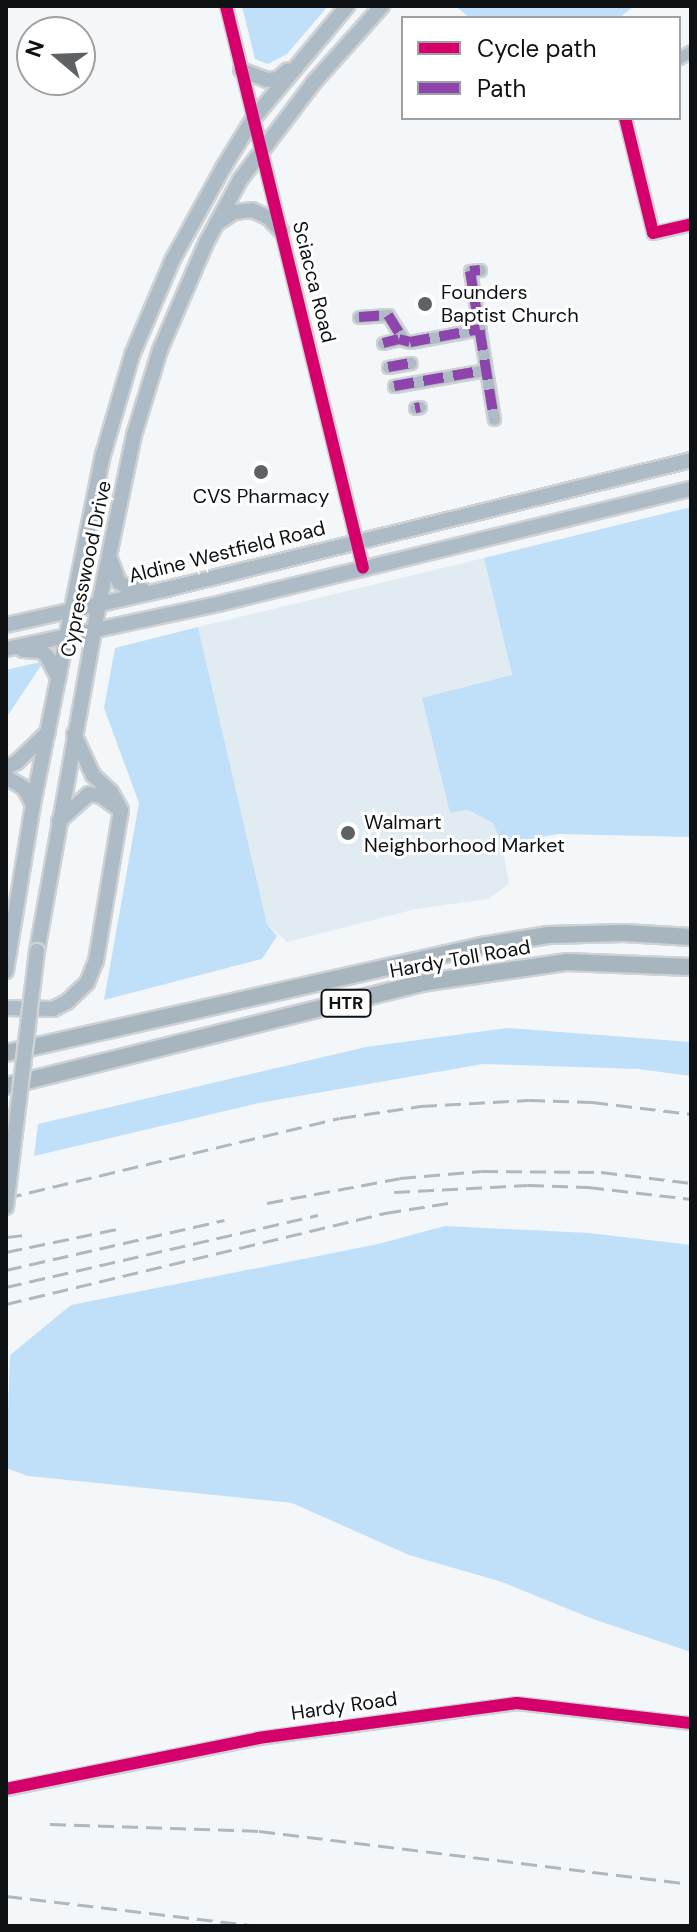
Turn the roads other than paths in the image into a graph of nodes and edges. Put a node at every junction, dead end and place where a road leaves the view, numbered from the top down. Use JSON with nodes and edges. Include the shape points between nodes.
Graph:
{"nodes":[{"id":1,"x":226,"y":6,"type":"edge"},
{"id":2,"x":347,"y":6,"type":"edge"},
{"id":3,"x":382,"y":6,"type":"edge"},
{"id":4,"x":298,"y":63,"type":"junction"},
{"id":5,"x":241,"y":70,"type":"junction"},
{"id":6,"x":253,"y":119,"type":"junction"},
{"id":7,"x":625,"y":120,"type":"edge"},
{"id":8,"x":261,"y":151,"type":"junction"},
{"id":9,"x":691,"y":224,"type":"edge"},
{"id":10,"x":216,"y":225,"type":"junction"},
{"id":11,"x":281,"y":231,"type":"junction"},
{"id":12,"x":480,"y":270,"type":"dead end"},
{"id":13,"x":359,"y":317,"type":"dead end"},
{"id":14,"x":480,"y":329,"type":"junction"},
{"id":15,"x":403,"y":339,"type":"junction"},
{"id":16,"x":383,"y":343,"type":"dead end"},
{"id":17,"x":131,"y":359,"type":"junction"},
{"id":18,"x":154,"y":367,"type":"junction"},
{"id":19,"x":388,"y":367,"type":"dead end"},
{"id":20,"x":486,"y":370,"type":"junction"},
{"id":21,"x":411,"y":382,"type":"junction"},
{"id":22,"x":394,"y":386,"type":"dead end"},
{"id":23,"x":494,"y":419,"type":"dead end"},
{"id":24,"x":691,"y":460,"type":"edge"},
{"id":25,"x":691,"y":489,"type":"edge"},
{"id":26,"x":565,"y":490,"type":"junction"},
{"id":27,"x":572,"y":518,"type":"junction"},
{"id":28,"x":356,"y":540,"type":"junction"},
{"id":29,"x":109,"y":556,"type":"junction"},
{"id":30,"x":363,"y":568,"type":"junction"},
{"id":31,"x":163,"y":590,"type":"junction"},
{"id":32,"x":99,"y":604,"type":"junction"},
{"id":33,"x":74,"y":610,"type":"junction"},
{"id":34,"x":6,"y":625,"type":"edge"},
{"id":35,"x":94,"y":630,"type":"junction"},
{"id":36,"x":69,"y":635,"type":"junction"},
{"id":37,"x":6,"y":648,"type":"edge"},
{"id":38,"x":59,"y":682,"type":"junction"},
{"id":39,"x":48,"y":731,"type":"junction"},
{"id":40,"x":73,"y":734,"type":"junction"},
{"id":41,"x":6,"y":768,"type":"edge"},
{"id":42,"x":6,"y":777,"type":"edge"},
{"id":43,"x":33,"y":804,"type":"junction"},
{"id":44,"x":121,"y":810,"type":"junction"},
{"id":45,"x":59,"y":821,"type":"junction"},
{"id":46,"x":691,"y":937,"type":"edge"},
{"id":47,"x":691,"y":967,"type":"edge"},
{"id":48,"x":6,"y":971,"type":"edge"},
{"id":49,"x":6,"y":1008,"type":"edge"},
{"id":50,"x":6,"y":1053,"type":"edge"},
{"id":51,"x":6,"y":1086,"type":"edge"},
{"id":52,"x":6,"y":1207,"type":"edge"},
{"id":53,"x":691,"y":1723,"type":"edge"},
{"id":54,"x":6,"y":1789,"type":"edge"}],
"edges":[{"from":1,"to":5,"type":"street","name":"Sciacca Road"},
{"from":2,"to":4,"type":"main road","name":"Cypresswood Drive"},
{"from":3,"to":8,"type":"main road","name":"Cypresswood Drive"},
{"from":4,"to":5,"type":"main road","via":[[278,79]]},
{"from":4,"to":6,"type":"main road","name":"Cypresswood Drive"},
{"from":5,"to":6,"type":"street","name":"Sciacca Road"},
{"from":6,"to":8,"type":"street","name":"Sciacca Road"},
{"from":6,"to":17,"type":"main road","name":"Cypresswood Drive","via":[[173,259]]},
{"from":7,"to":9,"type":"street","via":[[653,233]]},
{"from":8,"to":10,"type":"main road","name":"Cypresswood Drive"},
{"from":8,"to":11,"type":"street","name":"Sciacca Road"},
{"from":10,"to":11,"type":"main road","via":[[234,212],[252,210]]},
{"from":10,"to":18,"type":"main road","name":"Cypresswood Drive"},
{"from":11,"to":28,"type":"street","name":"Sciacca Road"},
{"from":12,"to":14,"type":"street","via":[[470,271]]},
{"from":13,"to":15,"type":"street","via":[[388,315]]},
{"from":14,"to":15,"type":"street"},
{"from":14,"to":20,"type":"street"},
{"from":15,"to":16,"type":"street"},
{"from":17,"to":18,"type":"main road"},
{"from":17,"to":33,"type":"main road","name":"Cypresswood Drive","via":[[103,455]]},
{"from":18,"to":29,"type":"main road","name":"Cypresswood Drive"},
{"from":19,"to":21,"type":"street","via":[[412,362]]},
{"from":20,"to":21,"type":"street"},
{"from":20,"to":23,"type":"street"},
{"from":21,"to":22,"type":"street"},
{"from":24,"to":26,"type":"main road","name":"Aldine Westfield Road"},
{"from":25,"to":27,"type":"main road"},
{"from":26,"to":27,"type":"main road"},
{"from":26,"to":28,"type":"main road","name":"Aldine Westfield Road"},
{"from":27,"to":30,"type":"main road"},
{"from":28,"to":30,"type":"street","name":"Sciacca Road"},
{"from":28,"to":31,"type":"main road","name":"Aldine Westfield Road"},
{"from":29,"to":31,"type":"main road","via":[[119,582],[130,589]]},
{"from":29,"to":32,"type":"main road","name":"Cypresswood Drive"},
{"from":30,"to":35,"type":"main road"},
{"from":31,"to":32,"type":"main road","name":"Aldine Westfield Road"},
{"from":32,"to":33,"type":"main road","name":"Aldine Westfield Road"},
{"from":32,"to":35,"type":"main road","name":"Cypresswood Drive"},
{"from":33,"to":34,"type":"main road","name":"Aldine Westfield Road"},
{"from":33,"to":36,"type":"main road","name":"Cypresswood Drive"},
{"from":35,"to":36,"type":"main road"},
{"from":35,"to":40,"type":"main road","name":"Cypresswood Drive"},
{"from":36,"to":37,"type":"main road"},
{"from":36,"to":38,"type":"main road","name":"Cypresswood Drive"},
{"from":37,"to":38,"type":"main road","via":[[41,651],[54,665]]},
{"from":38,"to":39,"type":"main road","name":"Cypresswood Drive"},
{"from":39,"to":41,"type":"main road"},
{"from":39,"to":43,"type":"main road","name":"Cypresswood Drive"},
{"from":40,"to":44,"type":"main road","via":[[93,775]]},
{"from":40,"to":45,"type":"main road","name":"Cypresswood Drive"},
{"from":42,"to":43,"type":"main road","via":[[24,788]]},
{"from":43,"to":48,"type":"main road","name":"Cypresswood Drive"},
{"from":44,"to":45,"type":"main road","via":[[89,794]]},
{"from":44,"to":49,"type":"main road","via":[[91,976],[53,1009]]},
{"from":45,"to":52,"type":"main road","name":"Cypresswood Drive","bridge":true,"via":[[37,951]]},
{"from":46,"to":50,"type":"highway","name":"Hardy Toll Road","number":"HTR","via":[[548,935],[481,946]]},
{"from":47,"to":51,"type":"highway","name":"Hardy Toll Road","number":"HTR","via":[[567,962],[421,983]]},
{"from":53,"to":54,"type":"street","name":"Hardy Road","via":[[517,1703],[258,1738]]}]}
